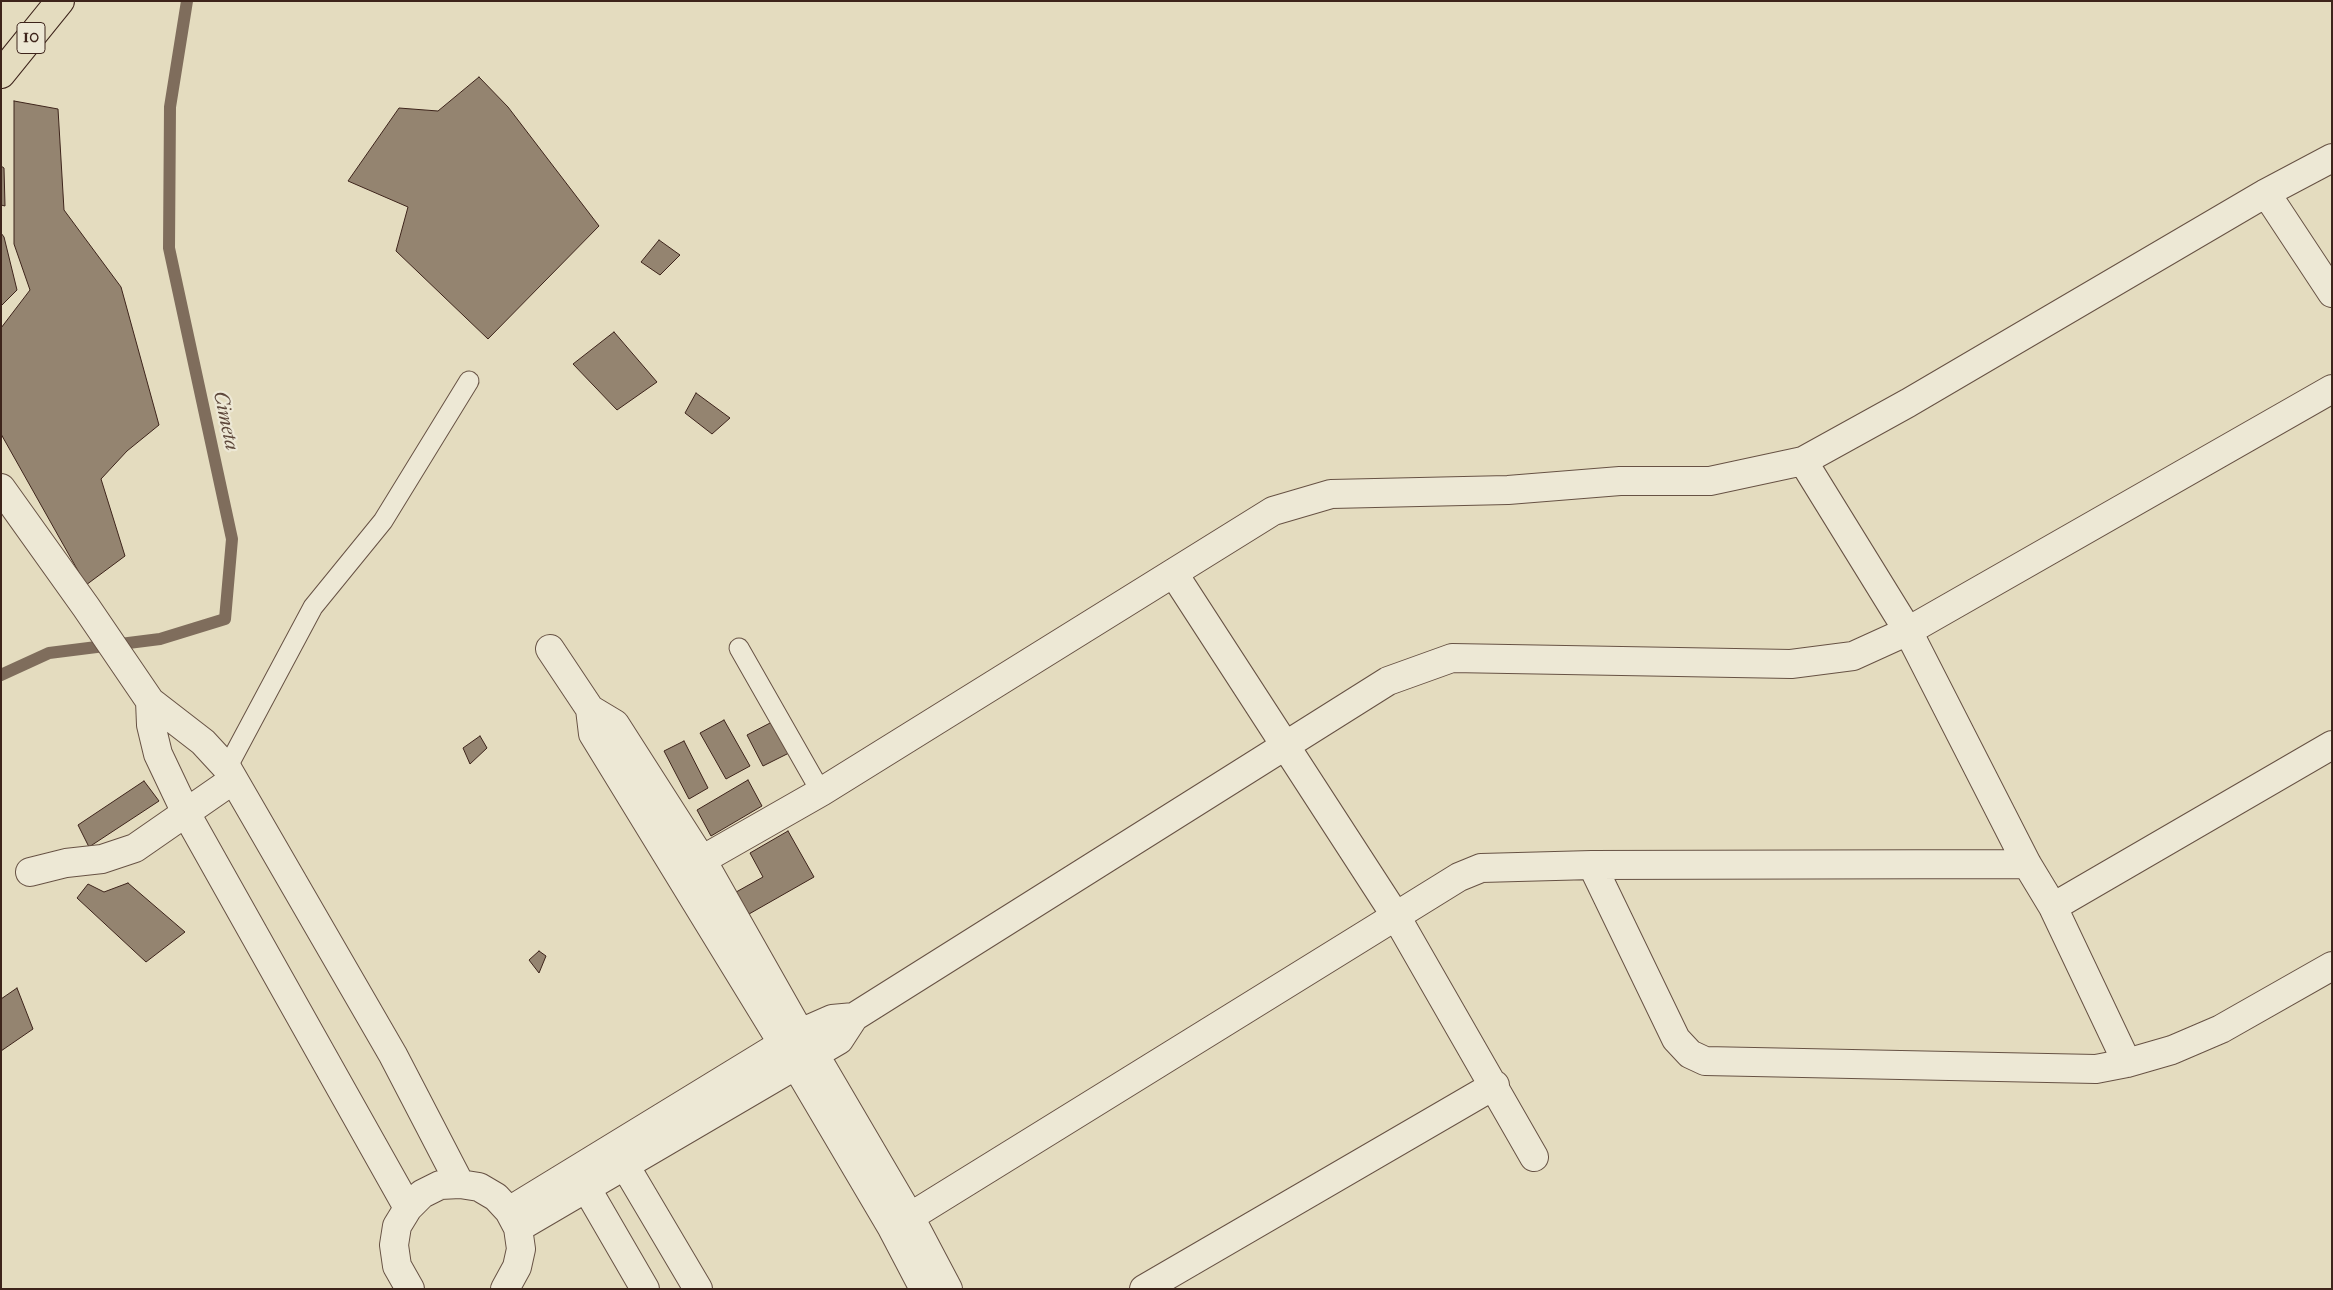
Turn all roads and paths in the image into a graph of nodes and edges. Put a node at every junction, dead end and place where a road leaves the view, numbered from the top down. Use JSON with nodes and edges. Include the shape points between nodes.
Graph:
{"nodes":[{"id":1,"x":60,"y":1,"type":"edge"},
{"id":2,"x":1,"y":74,"type":"edge"},
{"id":3,"x":2332,"y":158,"type":"edge"},
{"id":4,"x":2266,"y":193,"type":"junction"},
{"id":5,"x":2332,"y":293,"type":"edge"},
{"id":6,"x":469,"y":381,"type":"dead end"},
{"id":7,"x":2332,"y":389,"type":"edge"},
{"id":8,"x":1803,"y":461,"type":"junction"},
{"id":9,"x":1,"y":488,"type":"edge"},
{"id":10,"x":1174,"y":574,"type":"junction"},
{"id":11,"x":1908,"y":631,"type":"junction"},
{"id":12,"x":739,"y":648,"type":"dead end"},
{"id":13,"x":550,"y":649,"type":"dead end"},
{"id":14,"x":150,"y":701,"type":"junction"},
{"id":15,"x":1286,"y":744,"type":"junction"},
{"id":16,"x":2332,"y":745,"type":"edge"},
{"id":17,"x":230,"y":774,"type":"junction"},
{"id":18,"x":820,"y":792,"type":"junction"},
{"id":19,"x":186,"y":813,"type":"junction"},
{"id":20,"x":2027,"y":864,"type":"junction"},
{"id":21,"x":1592,"y":865,"type":"junction"},
{"id":22,"x":690,"y":866,"type":"junction"},
{"id":23,"x":30,"y":872,"type":"dead end"},
{"id":24,"x":2053,"y":907,"type":"junction"},
{"id":25,"x":1397,"y":918,"type":"junction"},
{"id":26,"x":2332,"y":966,"type":"edge"},
{"id":27,"x":798,"y":1050,"type":"junction"},
{"id":28,"x":2127,"y":1063,"type":"junction"},
{"id":29,"x":1495,"y":1085,"type":"junction"},
{"id":30,"x":620,"y":1156,"type":"junction"},
{"id":31,"x":1534,"y":1158,"type":"dead end"},
{"id":32,"x":460,"y":1184,"type":"junction"},
{"id":33,"x":587,"y":1189,"type":"junction"},
{"id":34,"x":408,"y":1208,"type":"junction"},
{"id":35,"x":514,"y":1220,"type":"junction"},
{"id":36,"x":901,"y":1222,"type":"junction"},
{"id":37,"x":410,"y":1289,"type":"edge"},
{"id":38,"x":504,"y":1289,"type":"edge"},
{"id":39,"x":644,"y":1289,"type":"edge"},
{"id":40,"x":698,"y":1289,"type":"edge"},
{"id":41,"x":924,"y":1289,"type":"edge"},
{"id":42,"x":948,"y":1289,"type":"edge"},
{"id":43,"x":1144,"y":1289,"type":"edge"}],
"edges":[{"from":1,"to":2,"type":"highway","number":"10"},
{"from":3,"to":4,"type":"street"},
{"from":4,"to":5,"type":"street"},
{"from":4,"to":8,"type":"street"},
{"from":6,"to":17,"type":"lane","via":[[383,521],[313,606]]},
{"from":7,"to":11,"type":"street"},
{"from":8,"to":10,"type":"street","via":[[1710,482],[1620,482],[1508,490],[1331,494],[1274,511]]},
{"from":8,"to":11,"type":"street"},
{"from":9,"to":14,"type":"street"},
{"from":10,"to":15,"type":"street"},
{"from":10,"to":18,"type":"street"},
{"from":11,"to":15,"type":"street","via":[[1853,656],[1792,664],[1452,658],[1388,681]]},
{"from":11,"to":20,"type":"street"},
{"from":12,"to":18,"type":"lane"},
{"from":13,"to":22,"type":"street","via":[[590,709],[593,734]]},
{"from":14,"to":17,"type":"street","via":[[203,742]]},
{"from":14,"to":19,"type":"street","via":[[151,725],[158,754]]},
{"from":15,"to":25,"type":"street"},
{"from":15,"to":27,"type":"street","via":[[854,1017],[839,1040]]},
{"from":16,"to":24,"type":"street"},
{"from":17,"to":19,"type":"street"},
{"from":17,"to":32,"type":"street","via":[[393,1055]]},
{"from":18,"to":22,"type":"street"},
{"from":19,"to":23,"type":"street","via":[[135,848],[117,856]]},
{"from":19,"to":34,"type":"street"},
{"from":20,"to":21,"type":"street"},
{"from":20,"to":24,"type":"street"},
{"from":21,"to":25,"type":"street","via":[[1481,868],[1459,877]]},
{"from":21,"to":28,"type":"street","via":[[1676,1039],[1690,1054],[1706,1061],[2096,1068]]},
{"from":22,"to":27,"type":"street"},
{"from":24,"to":28,"type":"street"},
{"from":25,"to":29,"type":"street"},
{"from":25,"to":36,"type":"street"},
{"from":26,"to":28,"type":"street","via":[[2221,1029],[2172,1050]]},
{"from":27,"to":30,"type":"street"},
{"from":27,"to":36,"type":"street"},
{"from":29,"to":31,"type":"street"},
{"from":29,"to":43,"type":"street"},
{"from":30,"to":33,"type":"street"},
{"from":30,"to":35,"type":"street"},
{"from":30,"to":40,"type":"street"},
{"from":32,"to":34,"type":"street","via":[[440,1185],[422,1194]]},
{"from":32,"to":35,"type":"street","via":[[479,1187],[496,1197]]},
{"from":33,"to":35,"type":"street"},
{"from":33,"to":39,"type":"street"},
{"from":34,"to":37,"type":"street","via":[[397,1226],[394,1245],[397,1266]]},
{"from":35,"to":38,"type":"street","via":[[521,1248],[517,1267]]},
{"from":36,"to":41,"type":"street"},
{"from":36,"to":42,"type":"street"}]}
